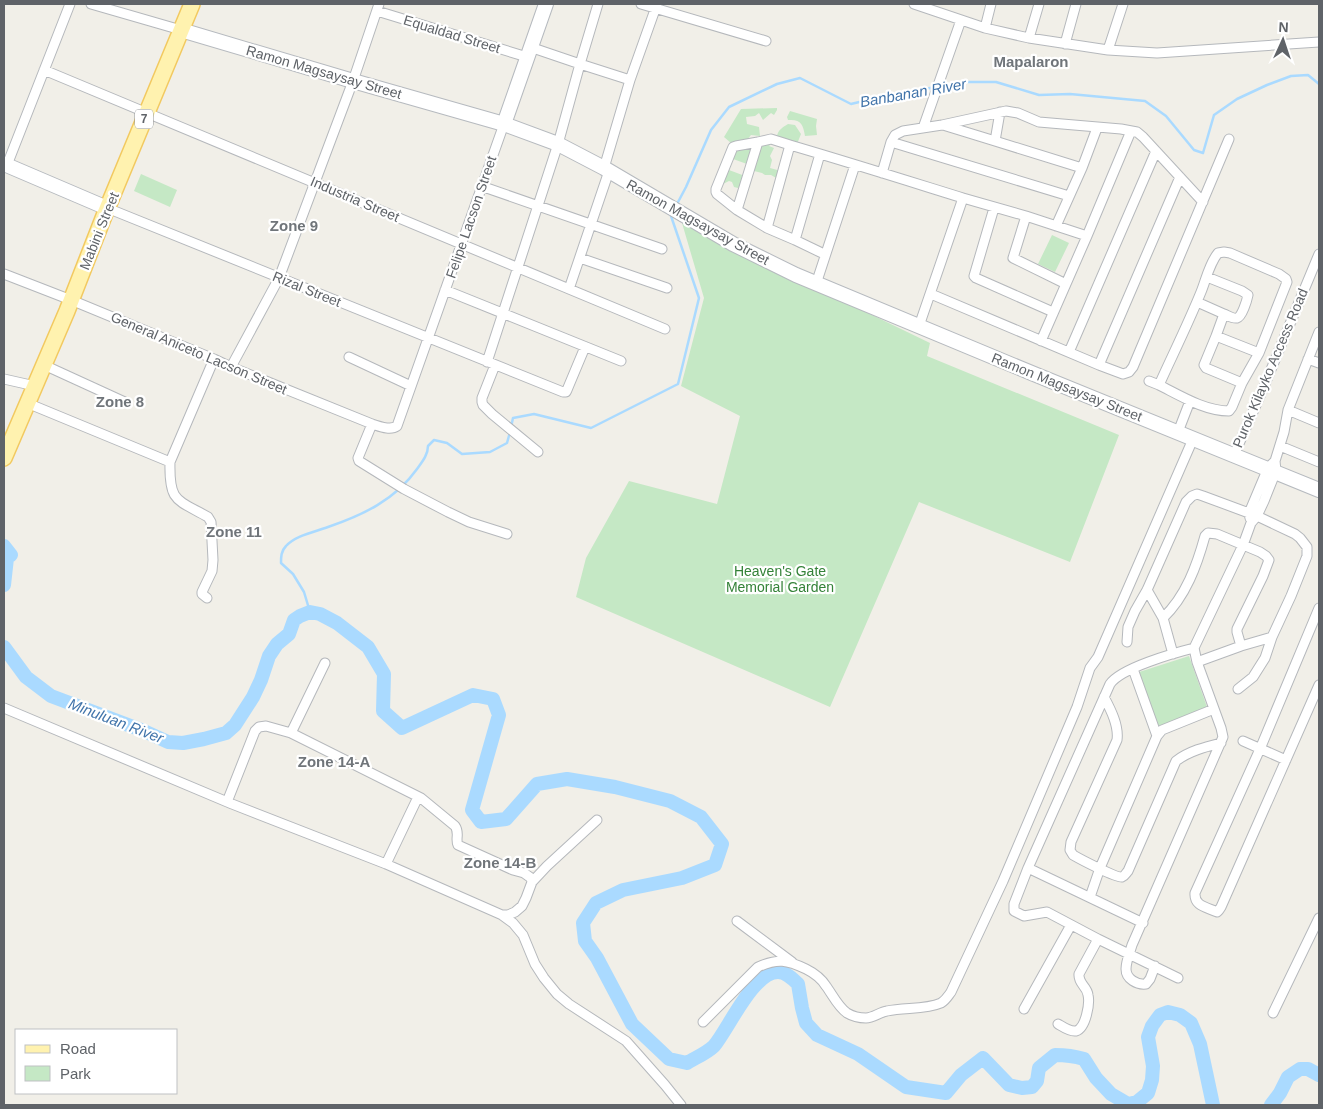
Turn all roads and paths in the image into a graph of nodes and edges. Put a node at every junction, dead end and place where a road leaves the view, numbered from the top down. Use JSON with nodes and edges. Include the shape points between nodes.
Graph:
{"nodes":[{"id":1,"x":70,"y":4,"type":"edge"},
{"id":2,"x":91,"y":4,"type":"edge"},
{"id":3,"x":192,"y":4,"type":"edge"},
{"id":4,"x":546,"y":4,"type":"edge"},
{"id":5,"x":598,"y":4,"type":"edge"},
{"id":6,"x":641,"y":4,"type":"edge"},
{"id":7,"x":914,"y":4,"type":"edge"},
{"id":8,"x":991,"y":4,"type":"edge"},
{"id":9,"x":1039,"y":4,"type":"edge"},
{"id":10,"x":1076,"y":4,"type":"edge"},
{"id":11,"x":1123,"y":4,"type":"edge"},
{"id":12,"x":656,"y":6,"type":"edge"},
{"id":13,"x":378,"y":8,"type":"edge"},
{"id":14,"x":960,"y":20,"type":"junction"},
{"id":15,"x":985,"y":28,"type":"junction"},
{"id":16,"x":181,"y":30,"type":"junction"},
{"id":17,"x":1029,"y":38,"type":"junction"},
{"id":18,"x":766,"y":41,"type":"dead end"},
{"id":19,"x":1319,"y":42,"type":"edge"},
{"id":20,"x":1065,"y":44,"type":"junction"},
{"id":21,"x":1108,"y":50,"type":"junction"},
{"id":22,"x":528,"y":52,"type":"junction"},
{"id":23,"x":580,"y":64,"type":"junction"},
{"id":24,"x":44,"y":70,"type":"junction"},
{"id":25,"x":630,"y":80,"type":"junction"},
{"id":26,"x":354,"y":81,"type":"junction"},
{"id":27,"x":147,"y":112,"type":"junction"},
{"id":28,"x":1000,"y":112,"type":"junction"},
{"id":29,"x":504,"y":124,"type":"junction"},
{"id":30,"x":942,"y":125,"type":"junction"},
{"id":31,"x":923,"y":128,"type":"junction"},
{"id":32,"x":1097,"y":128,"type":"junction"},
{"id":33,"x":1131,"y":131,"type":"junction"},
{"id":34,"x":1229,"y":139,"type":"dead end"},
{"id":35,"x":995,"y":141,"type":"junction"},
{"id":36,"x":758,"y":142,"type":"junction"},
{"id":37,"x":891,"y":142,"type":"junction"},
{"id":38,"x":558,"y":144,"type":"junction"},
{"id":39,"x":790,"y":145,"type":"junction"},
{"id":40,"x":1156,"y":151,"type":"junction"},
{"id":41,"x":820,"y":154,"type":"junction"},
{"id":42,"x":6,"y":164,"type":"edge"},
{"id":43,"x":855,"y":165,"type":"junction"},
{"id":44,"x":1082,"y":168,"type":"junction"},
{"id":45,"x":606,"y":170,"type":"junction"},
{"id":46,"x":882,"y":173,"type":"junction"},
{"id":47,"x":1180,"y":177,"type":"junction"},
{"id":48,"x":315,"y":183,"type":"junction"},
{"id":49,"x":482,"y":186,"type":"junction"},
{"id":50,"x":1069,"y":196,"type":"junction"},
{"id":51,"x":963,"y":198,"type":"junction"},
{"id":52,"x":1203,"y":202,"type":"junction"},
{"id":53,"x":538,"y":206,"type":"junction"},
{"id":54,"x":107,"y":208,"type":"junction"},
{"id":55,"x":994,"y":208,"type":"junction"},
{"id":56,"x":737,"y":210,"type":"junction"},
{"id":57,"x":1026,"y":216,"type":"junction"},
{"id":58,"x":591,"y":224,"type":"junction"},
{"id":59,"x":1056,"y":226,"type":"junction"},
{"id":60,"x":767,"y":228,"type":"junction"},
{"id":61,"x":1087,"y":236,"type":"junction"},
{"id":62,"x":795,"y":240,"type":"junction"},
{"id":63,"x":461,"y":244,"type":"junction"},
{"id":64,"x":662,"y":249,"type":"dead end"},
{"id":65,"x":825,"y":253,"type":"junction"},
{"id":66,"x":1319,"y":254,"type":"edge"},
{"id":67,"x":580,"y":258,"type":"junction"},
{"id":68,"x":518,"y":267,"type":"junction"},
{"id":69,"x":4,"y":274,"type":"edge"},
{"id":70,"x":1207,"y":277,"type":"junction"},
{"id":71,"x":279,"y":278,"type":"junction"},
{"id":72,"x":816,"y":284,"type":"junction"},
{"id":73,"x":1066,"y":284,"type":"junction"},
{"id":74,"x":667,"y":288,"type":"dead end"},
{"id":75,"x":569,"y":289,"type":"junction"},
{"id":76,"x":445,"y":290,"type":"junction"},
{"id":77,"x":931,"y":294,"type":"junction"},
{"id":78,"x":71,"y":300,"type":"junction"},
{"id":79,"x":1197,"y":302,"type":"junction"},
{"id":80,"x":1053,"y":312,"type":"junction"},
{"id":81,"x":502,"y":314,"type":"junction"},
{"id":82,"x":1224,"y":314,"type":"junction"},
{"id":83,"x":919,"y":326,"type":"junction"},
{"id":84,"x":665,"y":329,"type":"dead end"},
{"id":85,"x":1319,"y":332,"type":"edge"},
{"id":86,"x":1216,"y":336,"type":"junction"},
{"id":87,"x":428,"y":338,"type":"junction"},
{"id":88,"x":1041,"y":341,"type":"junction"},
{"id":89,"x":585,"y":347,"type":"junction"},
{"id":90,"x":1069,"y":352,"type":"junction"},
{"id":91,"x":1259,"y":353,"type":"junction"},
{"id":92,"x":349,"y":357,"type":"dead end"},
{"id":93,"x":214,"y":359,"type":"junction"},
{"id":94,"x":1308,"y":359,"type":"junction"},
{"id":95,"x":621,"y":361,"type":"dead end"},
{"id":96,"x":491,"y":363,"type":"junction"},
{"id":97,"x":1319,"y":363,"type":"edge"},
{"id":98,"x":44,"y":364,"type":"junction"},
{"id":99,"x":1100,"y":365,"type":"junction"},
{"id":100,"x":231,"y":367,"type":"junction"},
{"id":101,"x":4,"y":378,"type":"edge"},
{"id":102,"x":1149,"y":381,"type":"dead end"},
{"id":103,"x":1242,"y":383,"type":"junction"},
{"id":104,"x":1159,"y":385,"type":"junction"},
{"id":105,"x":35,"y":386,"type":"junction"},
{"id":106,"x":411,"y":386,"type":"junction"},
{"id":107,"x":1190,"y":400,"type":"junction"},
{"id":108,"x":28,"y":403,"type":"junction"},
{"id":109,"x":127,"y":403,"type":"dead end"},
{"id":110,"x":1288,"y":410,"type":"junction"},
{"id":111,"x":1319,"y":423,"type":"edge"},
{"id":112,"x":372,"y":424,"type":"junction"},
{"id":113,"x":394,"y":428,"type":"joint"},
{"id":114,"x":1178,"y":432,"type":"junction"},
{"id":115,"x":1193,"y":438,"type":"junction"},
{"id":116,"x":1280,"y":446,"type":"junction"},
{"id":117,"x":538,"y":452,"type":"dead end"},
{"id":118,"x":1234,"y":455,"type":"junction"},
{"id":119,"x":4,"y":458,"type":"edge"},
{"id":120,"x":170,"y":462,"type":"junction"},
{"id":121,"x":1319,"y":462,"type":"edge"},
{"id":122,"x":1273,"y":467,"type":"junction"},
{"id":123,"x":1319,"y":490,"type":"edge"},
{"id":124,"x":1253,"y":517,"type":"junction"},
{"id":125,"x":507,"y":534,"type":"dead end"},
{"id":126,"x":1243,"y":545,"type":"junction"},
{"id":127,"x":1148,"y":590,"type":"junction"},
{"id":128,"x":207,"y":598,"type":"dead end"},
{"id":129,"x":1319,"y":608,"type":"edge"},
{"id":130,"x":1163,"y":618,"type":"junction"},
{"id":131,"x":1272,"y":637,"type":"junction"},
{"id":132,"x":1127,"y":642,"type":"dead end"},
{"id":133,"x":1241,"y":646,"type":"junction"},
{"id":134,"x":1194,"y":648,"type":"junction"},
{"id":135,"x":1173,"y":654,"type":"junction"},
{"id":136,"x":1197,"y":662,"type":"junction"},
{"id":137,"x":325,"y":663,"type":"dead end"},
{"id":138,"x":1133,"y":669,"type":"junction"},
{"id":139,"x":1319,"y":685,"type":"edge"},
{"id":140,"x":1238,"y":689,"type":"dead end"},
{"id":141,"x":1104,"y":697,"type":"junction"},
{"id":142,"x":4,"y":708,"type":"edge"},
{"id":143,"x":1214,"y":709,"type":"junction"},
{"id":144,"x":291,"y":734,"type":"junction"},
{"id":145,"x":1157,"y":736,"type":"junction"},
{"id":146,"x":1243,"y":741,"type":"dead end"},
{"id":147,"x":1221,"y":743,"type":"junction"},
{"id":148,"x":1260,"y":749,"type":"junction"},
{"id":149,"x":1286,"y":760,"type":"junction"},
{"id":150,"x":418,"y":796,"type":"junction"},
{"id":151,"x":227,"y":802,"type":"junction"},
{"id":152,"x":598,"y":820,"type":"dead end"},
{"id":153,"x":386,"y":864,"type":"junction"},
{"id":154,"x":1028,"y":868,"type":"junction"},
{"id":155,"x":1100,"y":868,"type":"junction"},
{"id":156,"x":532,"y":882,"type":"junction"},
{"id":157,"x":1090,"y":897,"type":"junction"},
{"id":158,"x":502,"y":915,"type":"junction"},
{"id":159,"x":1319,"y":918,"type":"edge"},
{"id":160,"x":736,"y":921,"type":"dead end"},
{"id":161,"x":1143,"y":923,"type":"junction"},
{"id":162,"x":1071,"y":925,"type":"junction"},
{"id":163,"x":1098,"y":939,"type":"junction"},
{"id":164,"x":1129,"y":954,"type":"junction"},
{"id":165,"x":792,"y":962,"type":"junction"},
{"id":166,"x":1155,"y":966,"type":"junction"},
{"id":167,"x":1178,"y":978,"type":"dead end"},
{"id":168,"x":1024,"y":1009,"type":"dead end"},
{"id":169,"x":1273,"y":1013,"type":"dead end"},
{"id":170,"x":703,"y":1022,"type":"dead end"},
{"id":171,"x":1058,"y":1024,"type":"dead end"},
{"id":172,"x":681,"y":1105,"type":"edge"}],
"edges":[{"from":1,"to":24,"type":"street"},
{"from":2,"to":16,"type":"street","name":"Ramon Magsaysay Street"},
{"from":3,"to":16,"type":"main road","name":"Mabini Street","number":"7"},
{"from":4,"to":22,"type":"main road","name":"Felipe Lacson Street"},
{"from":5,"to":23,"type":"street"},
{"from":6,"to":12,"type":"street"},
{"from":7,"to":14,"type":"street"},
{"from":8,"to":15,"type":"street"},
{"from":9,"to":17,"type":"street"},
{"from":10,"to":20,"type":"street"},
{"from":11,"to":21,"type":"street"},
{"from":12,"to":18,"type":"street"},
{"from":12,"to":25,"type":"street"},
{"from":13,"to":22,"type":"street","name":"Equaldad Street"},
{"from":13,"to":26,"type":"street"},
{"from":14,"to":15,"type":"street"},
{"from":14,"to":31,"type":"street"},
{"from":15,"to":17,"type":"street"},
{"from":16,"to":26,"type":"main road","name":"Ramon Magsaysay Street"},
{"from":16,"to":27,"type":"main road","name":"Mabini Street","number":"7"},
{"from":17,"to":20,"type":"street"},
{"from":19,"to":21,"type":"street","via":[[1157,53]]},
{"from":20,"to":21,"type":"street"},
{"from":22,"to":23,"type":"street","name":"Equaldad Street"},
{"from":22,"to":29,"type":"main road","name":"Felipe Lacson Street"},
{"from":23,"to":25,"type":"street","name":"Equaldad Street"},
{"from":23,"to":38,"type":"street"},
{"from":24,"to":27,"type":"street","name":"Industria Street"},
{"from":24,"to":42,"type":"street"},
{"from":25,"to":45,"type":"street"},
{"from":26,"to":29,"type":"main road","name":"Ramon Magsaysay Street"},
{"from":26,"to":48,"type":"street"},
{"from":27,"to":48,"type":"street","name":"Industria Street"},
{"from":27,"to":54,"type":"main road","name":"Mabini Street","number":"7"},
{"from":28,"to":30,"type":"street"},
{"from":28,"to":32,"type":"street","via":[[1018,113],[1039,122]]},
{"from":28,"to":35,"type":"street"},
{"from":29,"to":38,"type":"main road","name":"Ramon Magsaysay Street"},
{"from":29,"to":49,"type":"street","name":"Felipe Lacson Street"},
{"from":30,"to":31,"type":"street"},
{"from":30,"to":35,"type":"street"},
{"from":31,"to":37,"type":"street","via":[[899,132]]},
{"from":32,"to":33,"type":"street"},
{"from":32,"to":44,"type":"street"},
{"from":33,"to":40,"type":"street","via":[[1143,137]]},
{"from":33,"to":61,"type":"street"},
{"from":34,"to":52,"type":"street"},
{"from":35,"to":44,"type":"street"},
{"from":36,"to":39,"type":"street","via":[[771,139]]},
{"from":36,"to":56,"type":"street"},
{"from":36,"to":56,"type":"street","via":[[733,148],[716,189],[717,194]]},
{"from":37,"to":46,"type":"street"},
{"from":37,"to":50,"type":"street"},
{"from":38,"to":45,"type":"main road","name":"Ramon Magsaysay Street"},
{"from":38,"to":53,"type":"street"},
{"from":39,"to":41,"type":"street"},
{"from":39,"to":60,"type":"street"},
{"from":40,"to":47,"type":"street"},
{"from":40,"to":90,"type":"street"},
{"from":41,"to":43,"type":"street"},
{"from":41,"to":62,"type":"street"},
{"from":42,"to":54,"type":"main road","name":"Rizal Street"},
{"from":43,"to":46,"type":"street"},
{"from":43,"to":65,"type":"street"},
{"from":44,"to":50,"type":"street"},
{"from":45,"to":58,"type":"street"},
{"from":45,"to":72,"type":"main road","name":"Ramon Magsaysay Street","via":[[733,244]]},
{"from":46,"to":51,"type":"street"},
{"from":47,"to":52,"type":"street"},
{"from":47,"to":99,"type":"street"},
{"from":48,"to":63,"type":"street","name":"Industria Street"},
{"from":48,"to":71,"type":"street"},
{"from":49,"to":53,"type":"street"},
{"from":49,"to":63,"type":"street","name":"Felipe Lacson Street"},
{"from":50,"to":59,"type":"street"},
{"from":51,"to":55,"type":"street"},
{"from":51,"to":77,"type":"street"},
{"from":52,"to":99,"type":"street","via":[[1133,367],[1123,374]]},
{"from":53,"to":58,"type":"street"},
{"from":53,"to":68,"type":"street"},
{"from":54,"to":71,"type":"street","name":"Rizal Street"},
{"from":54,"to":78,"type":"main road","name":"Mabini Street","number":"7"},
{"from":55,"to":57,"type":"street"},
{"from":55,"to":80,"type":"street","via":[[974,276]]},
{"from":56,"to":60,"type":"street"},
{"from":57,"to":59,"type":"street"},
{"from":57,"to":73,"type":"street","via":[[1013,258]]},
{"from":58,"to":64,"type":"street"},
{"from":58,"to":67,"type":"street"},
{"from":59,"to":61,"type":"street"},
{"from":60,"to":62,"type":"street"},
{"from":61,"to":73,"type":"street"},
{"from":62,"to":65,"type":"street"},
{"from":63,"to":68,"type":"street","name":"Industria Street"},
{"from":63,"to":76,"type":"street","name":"Felipe Lacson Street"},
{"from":65,"to":72,"type":"street"},
{"from":66,"to":118,"type":"street","name":"Purok Kilayko Access Road"},
{"from":67,"to":74,"type":"street"},
{"from":67,"to":75,"type":"street"},
{"from":68,"to":75,"type":"street","name":"Industria Street"},
{"from":68,"to":81,"type":"street"},
{"from":69,"to":78,"type":"street","name":"General Aniceto Lacson Street"},
{"from":70,"to":79,"type":"street"},
{"from":70,"to":82,"type":"street","via":[[1248,295],[1238,318]]},
{"from":70,"to":91,"type":"street","via":[[1214,257],[1224,252],[1286,279],[1286,287]]},
{"from":71,"to":87,"type":"street","name":"Rizal Street"},
{"from":71,"to":100,"type":"street"},
{"from":72,"to":83,"type":"main road","name":"Ramon Magsaysay Street"},
{"from":73,"to":80,"type":"street"},
{"from":75,"to":84,"type":"street","name":"Industria Street"},
{"from":76,"to":81,"type":"street"},
{"from":76,"to":87,"type":"street","name":"Felipe Lacson Street"},
{"from":77,"to":83,"type":"street"},
{"from":77,"to":88,"type":"street"},
{"from":78,"to":93,"type":"street","name":"General Aniceto Lacson Street"},
{"from":78,"to":98,"type":"main road","name":"Mabini Street","number":"7"},
{"from":79,"to":82,"type":"street"},
{"from":79,"to":104,"type":"street"},
{"from":80,"to":88,"type":"street"},
{"from":81,"to":89,"type":"street"},
{"from":81,"to":96,"type":"street"},
{"from":82,"to":86,"type":"street"},
{"from":83,"to":114,"type":"main road","name":"Ramon Magsaysay Street"},
{"from":85,"to":94,"type":"street"},
{"from":86,"to":91,"type":"street"},
{"from":86,"to":103,"type":"street","via":[[1204,365]]},
{"from":87,"to":96,"type":"street","name":"Rizal Street"},
{"from":87,"to":106,"type":"street","name":"Felipe Lacson Street"},
{"from":88,"to":90,"type":"street"},
{"from":89,"to":95,"type":"street"},
{"from":89,"to":96,"type":"street","name":"Rizal Street","via":[[566,392]]},
{"from":90,"to":99,"type":"street"},
{"from":91,"to":103,"type":"street"},
{"from":92,"to":106,"type":"street"},
{"from":93,"to":100,"type":"street","name":"General Aniceto Lacson Street"},
{"from":93,"to":120,"type":"street"},
{"from":94,"to":97,"type":"street"},
{"from":94,"to":110,"type":"street"},
{"from":96,"to":117,"type":"street","via":[[483,406]]},
{"from":98,"to":105,"type":"main road","name":"Mabini Street","number":"7"},
{"from":98,"to":109,"type":"street"},
{"from":100,"to":112,"type":"street","name":"General Aniceto Lacson Street"},
{"from":101,"to":105,"type":"street"},
{"from":102,"to":104,"type":"street"},
{"from":103,"to":107,"type":"street","via":[[1229,411]]},
{"from":104,"to":107,"type":"street"},
{"from":105,"to":108,"type":"main road","name":"Mabini Street","number":"7"},
{"from":106,"to":113,"type":"street","name":"Felipe Lacson Street"},
{"from":107,"to":114,"type":"street"},
{"from":108,"to":119,"type":"main road","name":"Mabini Street","number":"7"},
{"from":108,"to":120,"type":"street"},
{"from":110,"to":111,"type":"street"},
{"from":110,"to":116,"type":"street"},
{"from":112,"to":113,"type":"street","name":"General Aniceto Lacson Street"},
{"from":112,"to":125,"type":"street","via":[[358,460],[404,489],[469,522]]},
{"from":114,"to":115,"type":"main road","name":"Ramon Magsaysay Street"},
{"from":115,"to":118,"type":"main road","name":"Ramon Magsaysay Street"},
{"from":115,"to":165,"type":"street","via":[[1098,657],[1090,668],[1077,707],[1004,881],[946,999],[926,1006],[859,1017],[841,1008],[821,979]]},
{"from":116,"to":121,"type":"street"},
{"from":116,"to":122,"type":"street"},
{"from":118,"to":122,"type":"main road","name":"Ramon Magsaysay Street"},
{"from":120,"to":128,"type":"street","via":[[170,484],[176,498],[212,522],[214,560],[202,592]]},
{"from":122,"to":123,"type":"main road","name":"Ramon Magsaysay Street"},
{"from":122,"to":124,"type":"street"},
{"from":124,"to":126,"type":"street"},
{"from":124,"to":127,"type":"street","via":[[1203,496],[1192,496],[1179,516]]},
{"from":124,"to":131,"type":"street","via":[[1295,534],[1306,547],[1307,556]]},
{"from":126,"to":130,"type":"street","via":[[1208,533],[1191,576],[1172,610]]},
{"from":126,"to":133,"type":"street","via":[[1269,560],[1237,628]]},
{"from":126,"to":134,"type":"street"},
{"from":127,"to":130,"type":"street"},
{"from":127,"to":132,"type":"street","via":[[1128,627]]},
{"from":129,"to":148,"type":"street"},
{"from":130,"to":135,"type":"street"},
{"from":131,"to":133,"type":"street"},
{"from":131,"to":140,"type":"street","via":[[1265,658],[1253,677]]},
{"from":133,"to":136,"type":"street"},
{"from":134,"to":135,"type":"street"},
{"from":134,"to":136,"type":"street"},
{"from":135,"to":138,"type":"street"},
{"from":136,"to":143,"type":"street"},
{"from":137,"to":144,"type":"street"},
{"from":138,"to":141,"type":"street","via":[[1113,680]]},
{"from":138,"to":145,"type":"street"},
{"from":139,"to":149,"type":"street"},
{"from":141,"to":154,"type":"street"},
{"from":141,"to":155,"type":"street","via":[[1118,737],[1069,847],[1073,854]]},
{"from":142,"to":151,"type":"street"},
{"from":143,"to":145,"type":"street","via":[[1162,730]]},
{"from":143,"to":147,"type":"street","via":[[1223,733]]},
{"from":144,"to":150,"type":"street"},
{"from":144,"to":151,"type":"street","via":[[266,726],[255,731]]},
{"from":145,"to":155,"type":"street"},
{"from":146,"to":148,"type":"street"},
{"from":147,"to":155,"type":"street","via":[[1176,761],[1125,876]]},
{"from":147,"to":161,"type":"street"},
{"from":148,"to":149,"type":"street"},
{"from":148,"to":149,"type":"street","via":[[1195,893],[1198,904],[1219,910]]},
{"from":150,"to":153,"type":"street"},
{"from":150,"to":156,"type":"street","via":[[458,829],[458,846],[524,873]]},
{"from":151,"to":153,"type":"street"},
{"from":152,"to":156,"type":"street"},
{"from":153,"to":158,"type":"street"},
{"from":154,"to":157,"type":"street"},
{"from":154,"to":162,"type":"street","via":[[1014,911],[1024,916],[1047,912]]},
{"from":155,"to":157,"type":"street"},
{"from":156,"to":158,"type":"street","via":[[522,906],[515,912]]},
{"from":157,"to":161,"type":"street"},
{"from":158,"to":172,"type":"street","via":[[523,935],[535,964],[557,994],[626,1041]]},
{"from":159,"to":169,"type":"street"},
{"from":160,"to":165,"type":"street"},
{"from":161,"to":164,"type":"street"},
{"from":162,"to":163,"type":"street"},
{"from":162,"to":168,"type":"street"},
{"from":163,"to":164,"type":"street"},
{"from":163,"to":171,"type":"street","via":[[1079,974],[1088,994],[1087,1012],[1081,1028],[1076,1031]]},
{"from":164,"to":166,"type":"street"},
{"from":164,"to":166,"type":"street","via":[[1126,969],[1138,984],[1146,984]]},
{"from":165,"to":170,"type":"street","via":[[777,961],[758,967]]},
{"from":166,"to":167,"type":"street"}]}
